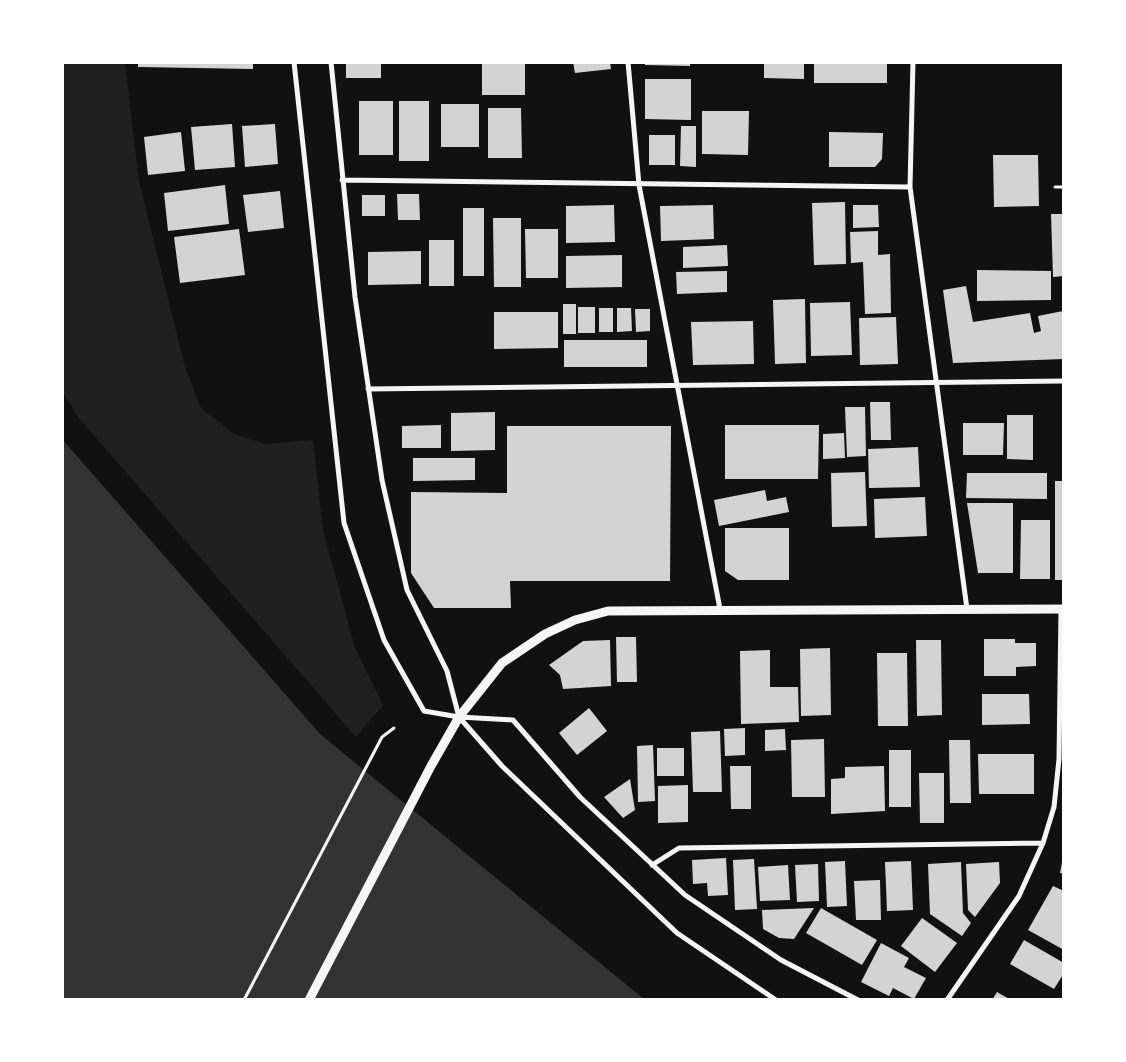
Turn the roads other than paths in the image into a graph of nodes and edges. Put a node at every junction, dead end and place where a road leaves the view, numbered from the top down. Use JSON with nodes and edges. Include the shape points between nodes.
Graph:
{"nodes":[{"id":1,"x":294,"y":62,"type":"edge"},
{"id":2,"x":331,"y":62,"type":"edge"},
{"id":3,"x":628,"y":62,"type":"edge"},
{"id":4,"x":914,"y":62,"type":"edge"},
{"id":5,"x":342,"y":180,"type":"junction"},
{"id":6,"x":639,"y":185,"type":"junction"},
{"id":7,"x":910,"y":187,"type":"junction"},
{"id":8,"x":1064,"y":381,"type":"edge"},
{"id":9,"x":938,"y":382,"type":"junction"},
{"id":10,"x":676,"y":384,"type":"junction"},
{"id":11,"x":368,"y":389,"type":"junction"},
{"id":12,"x":1062,"y":608,"type":"edge"},
{"id":13,"x":720,"y":609,"type":"junction"},
{"id":14,"x":967,"y":609,"type":"junction"},
{"id":15,"x":459,"y":717,"type":"junction"},
{"id":16,"x":1042,"y":843,"type":"junction"},
{"id":17,"x":652,"y":865,"type":"junction"},
{"id":18,"x":308,"y":1000,"type":"edge"},
{"id":19,"x":776,"y":1000,"type":"edge"},
{"id":20,"x":858,"y":1000,"type":"edge"},
{"id":21,"x":947,"y":1000,"type":"edge"}],
"edges":[{"from":1,"to":15,"type":"street","via":[[344,523],[384,640],[419,705],[424,711]]},
{"from":2,"to":5,"type":"street"},
{"from":3,"to":6,"type":"street"},
{"from":4,"to":7,"type":"street"},
{"from":5,"to":6,"type":"street"},
{"from":5,"to":11,"type":"street"},
{"from":6,"to":7,"type":"street"},
{"from":6,"to":10,"type":"street"},
{"from":7,"to":9,"type":"street"},
{"from":8,"to":9,"type":"street"},
{"from":9,"to":10,"type":"street"},
{"from":9,"to":14,"type":"street"},
{"from":10,"to":11,"type":"street"},
{"from":10,"to":13,"type":"street"},
{"from":11,"to":15,"type":"street","via":[[382,480],[407,590],[447,671]]},
{"from":12,"to":14,"type":"street"},
{"from":12,"to":16,"type":"street","via":[[1059,759],[1054,807]]},
{"from":13,"to":14,"type":"street"},
{"from":13,"to":15,"type":"street","via":[[608,611],[575,620],[545,634],[502,663]]},
{"from":15,"to":17,"type":"street","via":[[512,720],[580,797]]},
{"from":15,"to":18,"type":"street"},
{"from":15,"to":19,"type":"street","via":[[502,766],[677,933]]},
{"from":16,"to":17,"type":"street","via":[[679,848]]},
{"from":16,"to":21,"type":"street","via":[[1019,896]]},
{"from":17,"to":20,"type":"street","via":[[685,895],[781,960]]}]}
